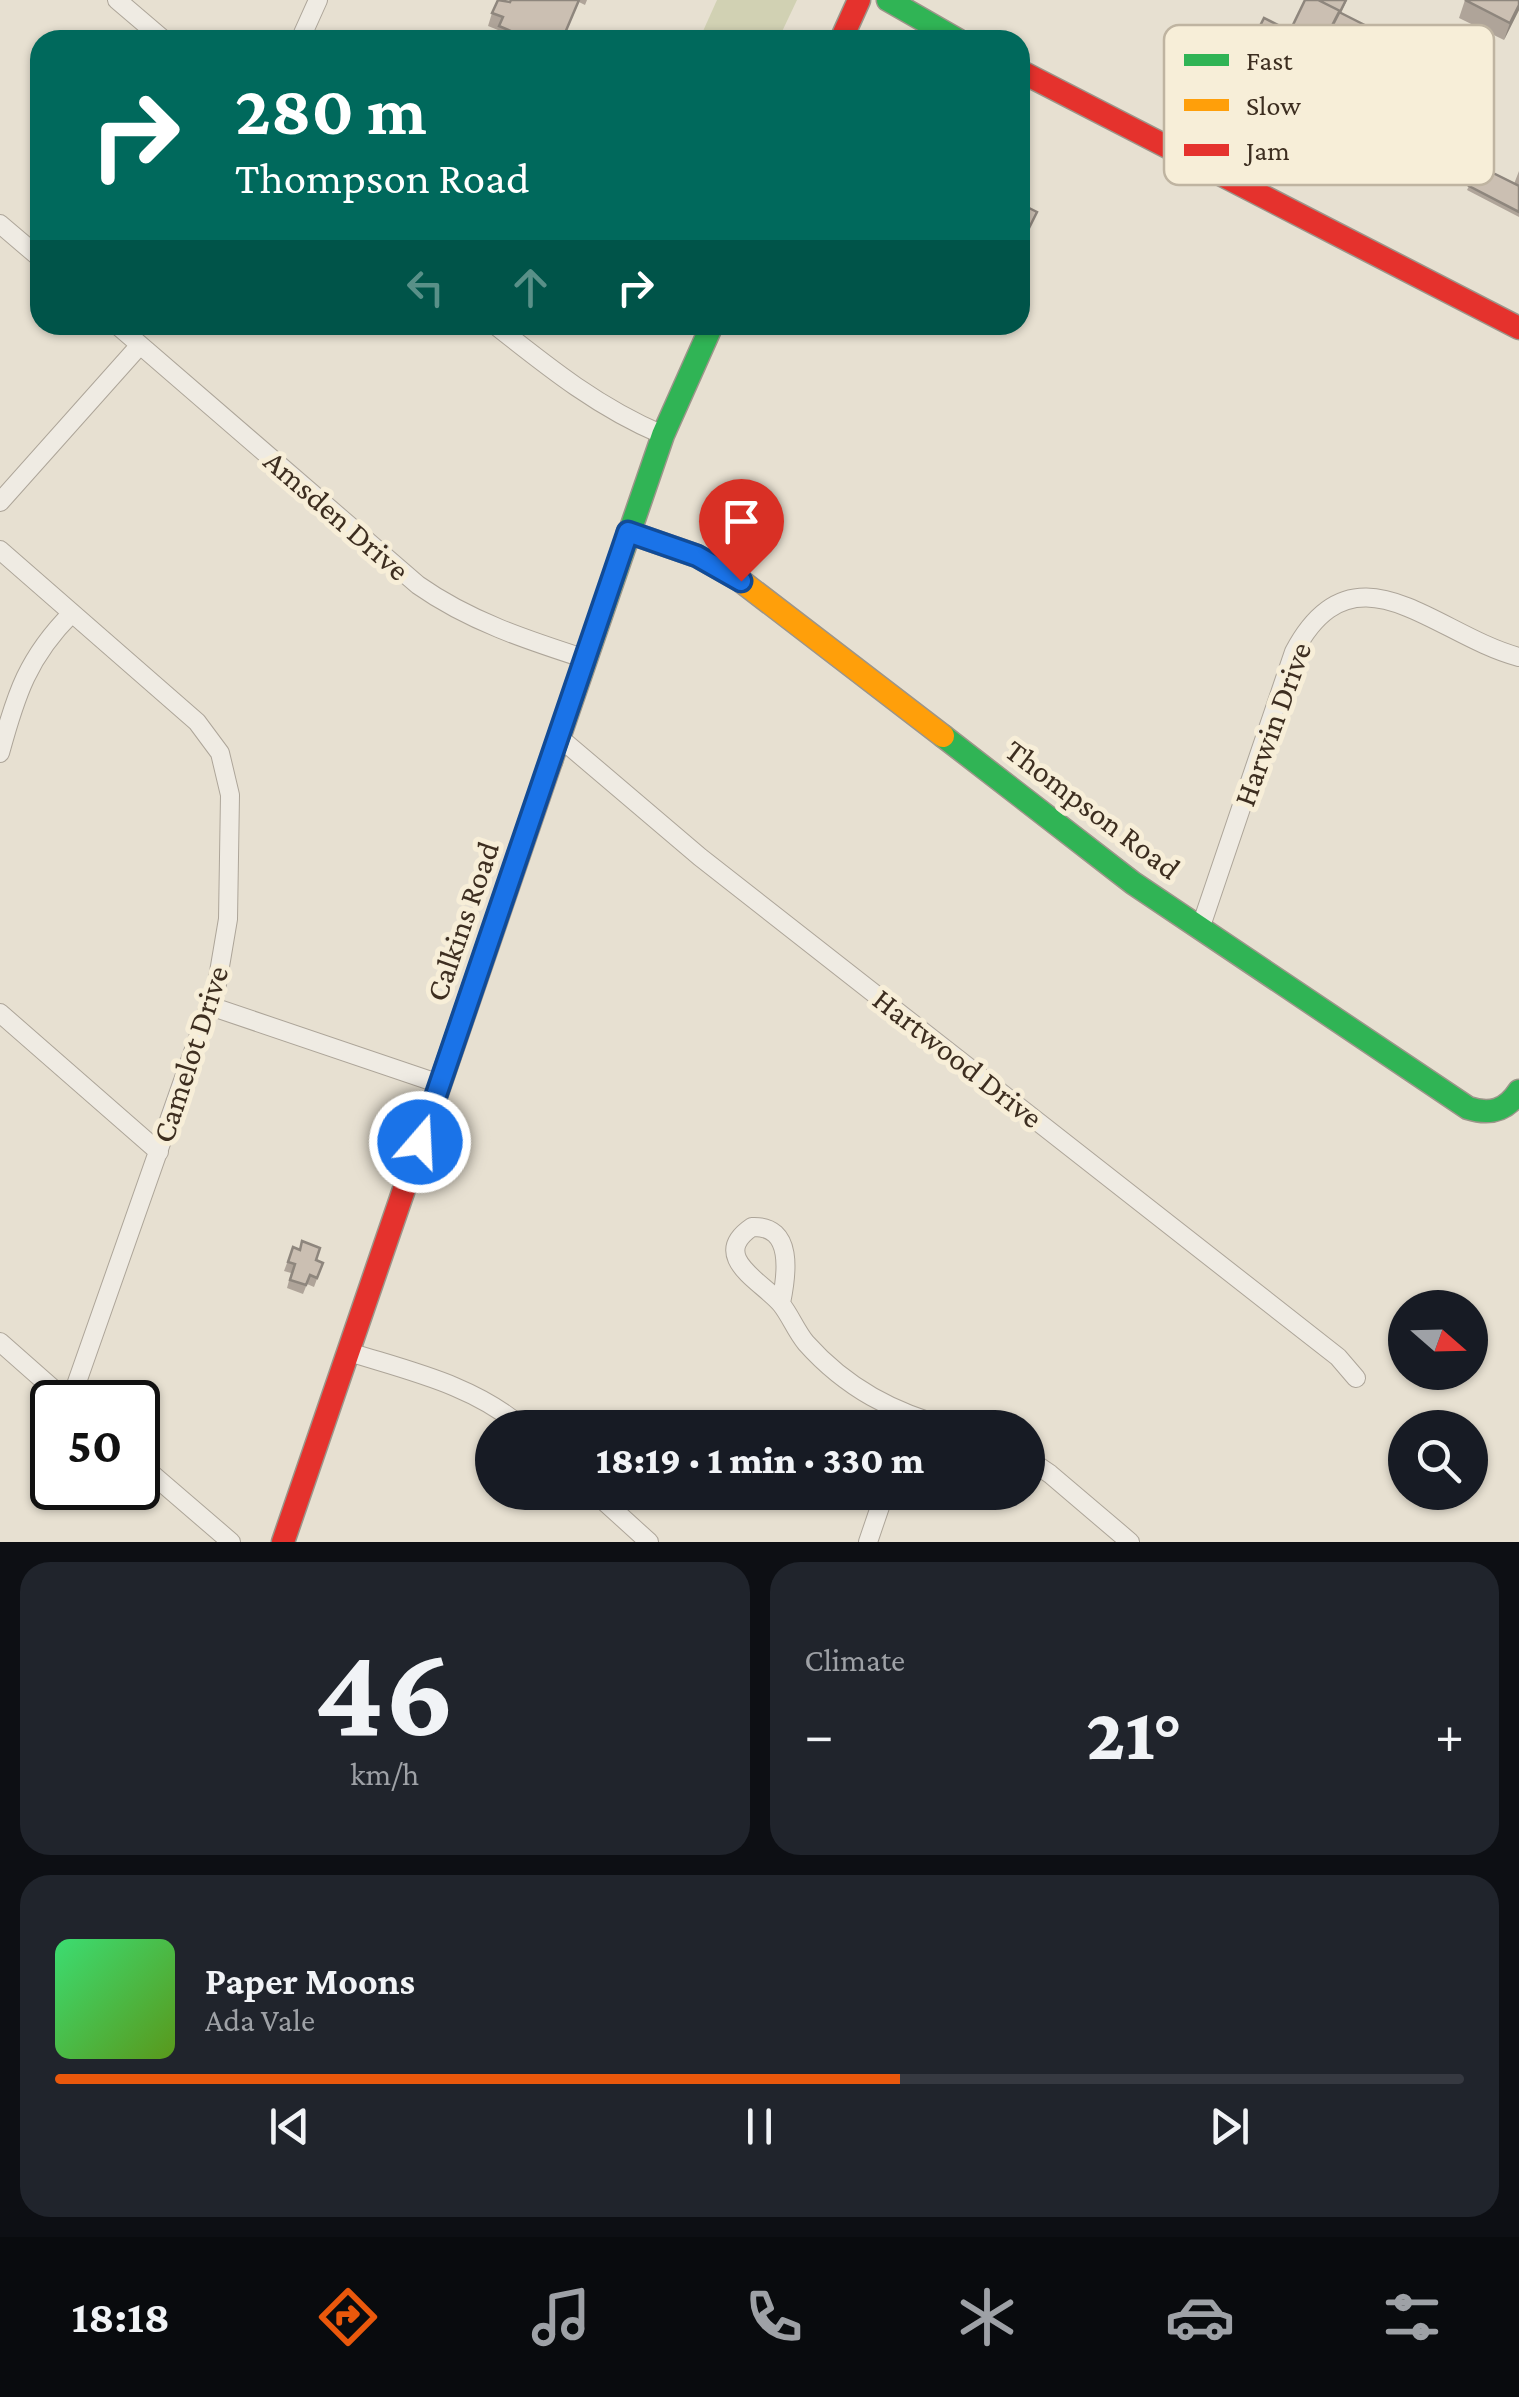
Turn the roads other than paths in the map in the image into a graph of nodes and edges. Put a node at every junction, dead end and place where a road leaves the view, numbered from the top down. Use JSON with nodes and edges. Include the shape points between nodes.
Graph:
{"nodes":[{"id":1,"x":117,"y":0,"type":"edge"},
{"id":2,"x":318,"y":0,"type":"edge"},
{"id":3,"x":859,"y":0,"type":"edge"},
{"id":4,"x":888,"y":0,"type":"edge"},
{"id":5,"x":152,"y":30,"type":"edge"},
{"id":6,"x":304,"y":30,"type":"edge"},
{"id":7,"x":846,"y":30,"type":"edge"},
{"id":8,"x":940,"y":30,"type":"edge"},
{"id":9,"x":1030,"y":76,"type":"edge"},
{"id":10,"x":1164,"y":145,"type":"edge"},
{"id":11,"x":1241,"y":185,"type":"edge"},
{"id":12,"x":0,"y":224,"type":"edge"},
{"id":13,"x":30,"y":250,"type":"edge"},
{"id":14,"x":1519,"y":328,"type":"edge"},
{"id":15,"x":128,"y":335,"type":"edge"},
{"id":16,"x":508,"y":335,"type":"edge"},
{"id":17,"x":707,"y":335,"type":"edge"},
{"id":18,"x":140,"y":345,"type":"junction"},
{"id":19,"x":662,"y":434,"type":"junction"},
{"id":20,"x":0,"y":502,"type":"edge"},
{"id":21,"x":628,"y":532,"type":"junction"},
{"id":22,"x":0,"y":550,"type":"edge"},
{"id":23,"x":72,"y":613,"type":"junction"},
{"id":24,"x":1519,"y":657,"type":"edge"},
{"id":25,"x":586,"y":659,"type":"junction"},
{"id":26,"x":560,"y":738,"type":"junction"},
{"id":27,"x":0,"y":753,"type":"edge"},
{"id":28,"x":1200,"y":929,"type":"junction"},
{"id":29,"x":210,"y":1006,"type":"junction"},
{"id":30,"x":0,"y":1013,"type":"edge"},
{"id":31,"x":440,"y":1084,"type":"junction"},
{"id":32,"x":1519,"y":1091,"type":"edge"},
{"id":33,"x":158,"y":1152,"type":"junction"},
{"id":34,"x":781,"y":1304,"type":"dead end"},
{"id":35,"x":0,"y":1342,"type":"edge"},
{"id":36,"x":349,"y":1352,"type":"junction"},
{"id":37,"x":1356,"y":1378,"type":"dead end"},
{"id":38,"x":44,"y":1380,"type":"edge"},
{"id":39,"x":77,"y":1380,"type":"edge"},
{"id":40,"x":500,"y":1410,"type":"edge"},
{"id":41,"x":889,"y":1410,"type":"edge"},
{"id":42,"x":1045,"y":1471,"type":"edge"},
{"id":43,"x":160,"y":1481,"type":"edge"},
{"id":44,"x":614,"y":1510,"type":"edge"},
{"id":45,"x":878,"y":1510,"type":"edge"},
{"id":46,"x":231,"y":1542,"type":"edge"},
{"id":47,"x":283,"y":1542,"type":"edge"},
{"id":48,"x":650,"y":1542,"type":"edge"},
{"id":49,"x":868,"y":1542,"type":"edge"},
{"id":50,"x":1129,"y":1542,"type":"edge"}],
"edges":[{"from":1,"to":5,"type":"street"},
{"from":2,"to":6,"type":"street"},
{"from":3,"to":7,"type":"main road"},
{"from":4,"to":8,"type":"main road"},
{"from":9,"to":10,"type":"main road"},
{"from":11,"to":14,"type":"main road"},
{"from":12,"to":13,"type":"street"},
{"from":15,"to":18,"type":"street","name":"Amsden Drive"},
{"from":16,"to":19,"type":"street","via":[[594,401]]},
{"from":17,"to":19,"type":"main road","name":"Calkins Road"},
{"from":18,"to":20,"type":"street"},
{"from":18,"to":25,"type":"street","name":"Amsden Drive","via":[[441,601]]},
{"from":19,"to":21,"type":"main road","name":"Calkins Road"},
{"from":21,"to":25,"type":"main road","name":"Calkins Road"},
{"from":21,"to":28,"type":"main road","name":"Thompson Road","via":[[697,556],[741,581]]},
{"from":22,"to":23,"type":"street","name":"Camelot Drive"},
{"from":23,"to":27,"type":"street","via":[[32,660]]},
{"from":23,"to":29,"type":"street","name":"Camelot Drive","via":[[197,722],[226,768],[228,919]]},
{"from":24,"to":28,"type":"street","name":"Harwin Drive","via":[[1380,598],[1349,598],[1322,611],[1294,652]]},
{"from":25,"to":26,"type":"main road","name":"Calkins Road"},
{"from":26,"to":31,"type":"main road","name":"Calkins Road"},
{"from":26,"to":37,"type":"street","name":"Hartwood Drive","via":[[700,858],[1338,1357]]},
{"from":28,"to":32,"type":"main road","name":"Thompson Road","via":[[1468,1108],[1491,1113],[1509,1106]]},
{"from":29,"to":31,"type":"street"},
{"from":29,"to":33,"type":"street","name":"Camelot Drive"},
{"from":30,"to":33,"type":"street"},
{"from":31,"to":36,"type":"main road","name":"Calkins Road"},
{"from":33,"to":39,"type":"street","name":"Camelot Drive"},
{"from":34,"to":41,"type":"street","via":[[825,1363]]},
{"from":35,"to":38,"type":"street"},
{"from":36,"to":40,"type":"street","via":[[456,1386]]},
{"from":36,"to":47,"type":"main road","name":"Calkins Road"},
{"from":42,"to":50,"type":"street"},
{"from":43,"to":46,"type":"street"},
{"from":44,"to":48,"type":"street"},
{"from":45,"to":49,"type":"street"}]}
